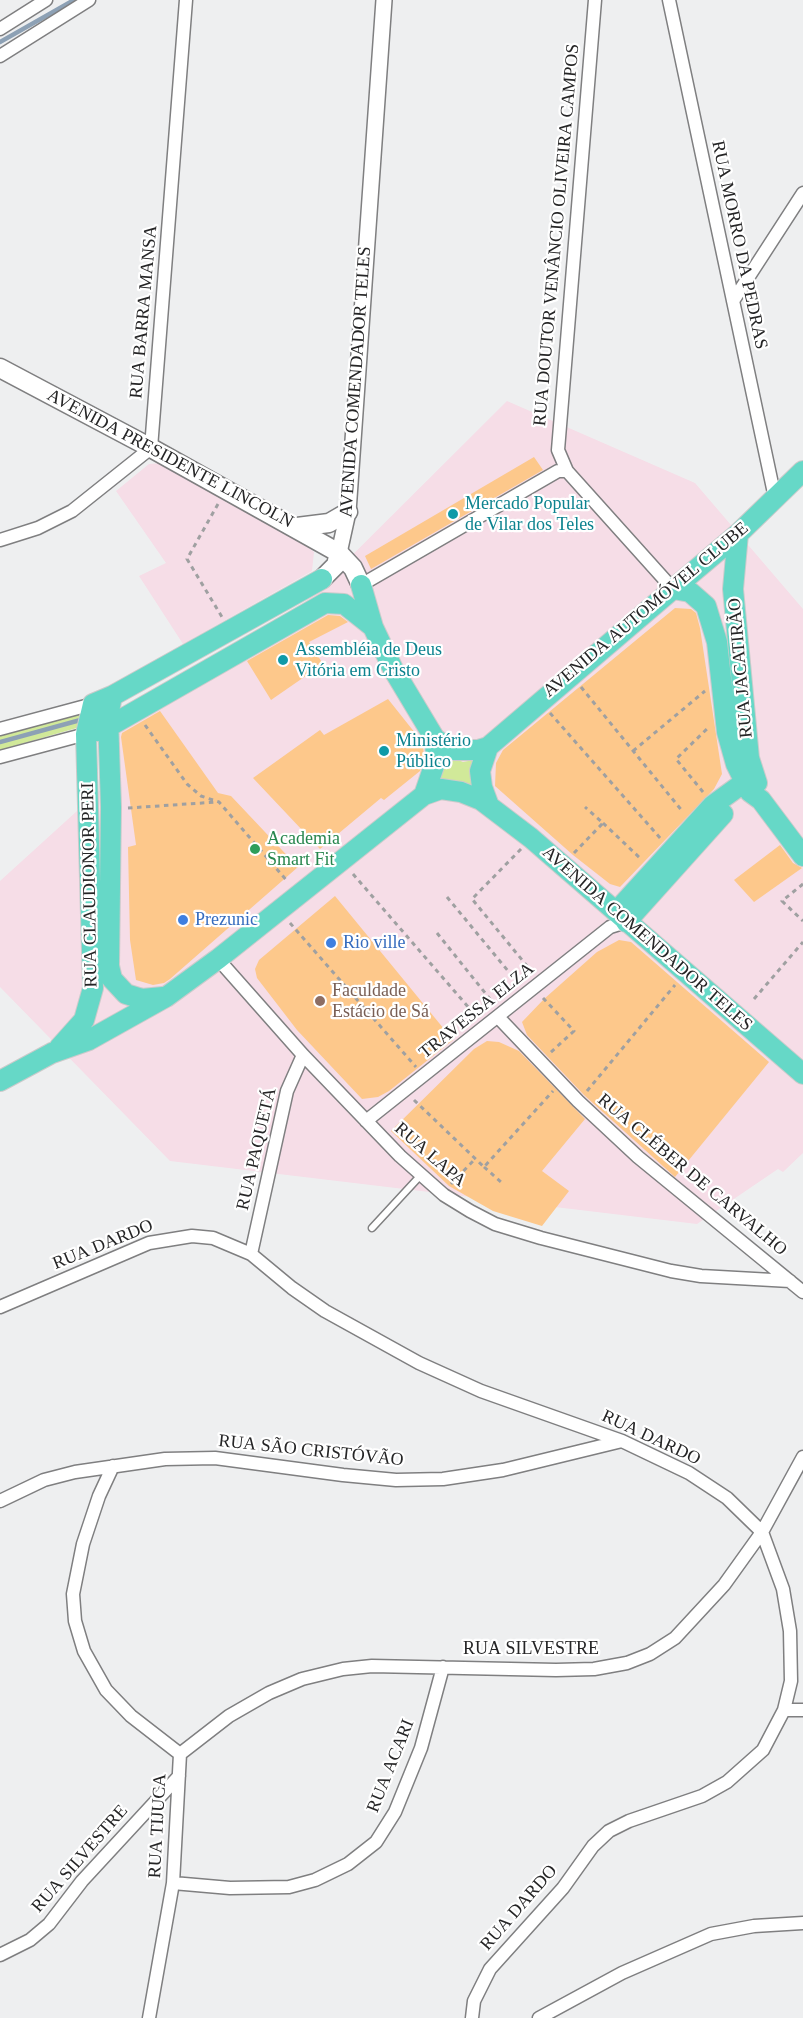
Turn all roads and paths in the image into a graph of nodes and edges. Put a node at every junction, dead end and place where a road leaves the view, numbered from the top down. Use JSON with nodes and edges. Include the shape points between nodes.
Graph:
{"nodes":[{"id":1,"x":46,"y":0,"type":"edge"},
{"id":2,"x":89,"y":0,"type":"edge"},
{"id":3,"x":186,"y":0,"type":"edge"},
{"id":4,"x":384,"y":0,"type":"edge"},
{"id":5,"x":595,"y":0,"type":"edge"},
{"id":6,"x":669,"y":0,"type":"edge"},
{"id":7,"x":0,"y":29,"type":"edge"},
{"id":8,"x":0,"y":56,"type":"edge"},
{"id":9,"x":803,"y":193,"type":"edge"},
{"id":10,"x":733,"y":302,"type":"junction"},
{"id":11,"x":0,"y":368,"type":"edge"},
{"id":12,"x":151,"y":448,"type":"junction"},
{"id":13,"x":567,"y":471,"type":"junction"},
{"id":14,"x":803,"y":471,"type":"edge"},
{"id":15,"x":227,"y":490,"type":"junction"},
{"id":16,"x":776,"y":498,"type":"junction"},
{"id":17,"x":348,"y":512,"type":"junction"},
{"id":18,"x":297,"y":527,"type":"junction"},
{"id":19,"x":738,"y":534,"type":"junction"},
{"id":20,"x":0,"y":540,"type":"edge"},
{"id":21,"x":339,"y":553,"type":"junction"},
{"id":22,"x":322,"y":579,"type":"joint"},
{"id":23,"x":361,"y":585,"type":"junction"},
{"id":24,"x":673,"y":590,"type":"junction"},
{"id":25,"x":736,"y":614,"type":"junction"},
{"id":26,"x":712,"y":622,"type":"junction"},
{"id":27,"x":373,"y":627,"type":"junction"},
{"id":28,"x":230,"y":630,"type":"junction"},
{"id":29,"x":570,"y":674,"type":"junction"},
{"id":30,"x":722,"y":677,"type":"junction"},
{"id":31,"x":112,"y":696,"type":"junction"},
{"id":32,"x":539,"y":700,"type":"junction"},
{"id":33,"x":93,"y":704,"type":"junction"},
{"id":34,"x":137,"y":710,"type":"junction"},
{"id":35,"x":725,"y":712,"type":"junction"},
{"id":36,"x":108,"y":727,"type":"junction"},
{"id":37,"x":0,"y":729,"type":"edge"},
{"id":38,"x":86,"y":734,"type":"junction"},
{"id":39,"x":435,"y":739,"type":"junction"},
{"id":40,"x":488,"y":747,"type":"junction"},
{"id":41,"x":633,"y":751,"type":"junction"},
{"id":42,"x":0,"y":757,"type":"edge"},
{"id":43,"x":753,"y":787,"type":"junction"},
{"id":44,"x":424,"y":795,"type":"junction"},
{"id":45,"x":219,"y":802,"type":"junction"},
{"id":46,"x":713,"y":805,"type":"junction"},
{"id":47,"x":489,"y":806,"type":"junction"},
{"id":48,"x":111,"y":807,"type":"junction"},
{"id":49,"x":585,"y":807,"type":"dead end"},
{"id":50,"x":603,"y":823,"type":"junction"},
{"id":51,"x":694,"y":825,"type":"junction"},
{"id":52,"x":531,"y":838,"type":"junction"},
{"id":53,"x":671,"y":850,"type":"junction"},
{"id":54,"x":803,"y":856,"type":"edge"},
{"id":55,"x":342,"y":861,"type":"junction"},
{"id":56,"x":563,"y":866,"type":"junction"},
{"id":57,"x":652,"y":871,"type":"junction"},
{"id":58,"x":803,"y":884,"type":"edge"},
{"id":59,"x":299,"y":895,"type":"junction"},
{"id":60,"x":447,"y":897,"type":"dead end"},
{"id":61,"x":279,"y":910,"type":"junction"},
{"id":62,"x":617,"y":920,"type":"junction"},
{"id":63,"x":803,"y":921,"type":"edge"},
{"id":64,"x":437,"y":933,"type":"dead end"},
{"id":65,"x":803,"y":942,"type":"edge"},
{"id":66,"x":218,"y":959,"type":"junction"},
{"id":67,"x":685,"y":972,"type":"junction"},
{"id":68,"x":534,"y":988,"type":"junction"},
{"id":69,"x":166,"y":997,"type":"junction"},
{"id":70,"x":754,"y":999,"type":"dead end"},
{"id":71,"x":500,"y":1015,"type":"junction"},
{"id":72,"x":485,"y":1028,"type":"junction"},
{"id":73,"x":52,"y":1053,"type":"junction"},
{"id":74,"x":303,"y":1055,"type":"junction"},
{"id":75,"x":541,"y":1062,"type":"junction"},
{"id":76,"x":800,"y":1068,"type":"edge"},
{"id":77,"x":425,"y":1077,"type":"junction"},
{"id":78,"x":0,"y":1081,"type":"edge"},
{"id":79,"x":561,"y":1083,"type":"junction"},
{"id":80,"x":407,"y":1091,"type":"junction"},
{"id":81,"x":578,"y":1101,"type":"junction"},
{"id":82,"x":366,"y":1121,"type":"junction"},
{"id":83,"x":475,"y":1160,"type":"junction"},
{"id":84,"x":484,"y":1167,"type":"junction"},
{"id":85,"x":420,"y":1176,"type":"junction"},
{"id":86,"x":502,"y":1183,"type":"dead end"},
{"id":87,"x":444,"y":1195,"type":"junction"},
{"id":88,"x":372,"y":1228,"type":"dead end"},
{"id":89,"x":251,"y":1254,"type":"junction"},
{"id":90,"x":790,"y":1281,"type":"junction"},
{"id":91,"x":803,"y":1292,"type":"edge"},
{"id":92,"x":0,"y":1307,"type":"edge"},
{"id":93,"x":622,"y":1441,"type":"junction"},
{"id":94,"x":803,"y":1457,"type":"edge"},
{"id":95,"x":113,"y":1466,"type":"junction"},
{"id":96,"x":0,"y":1501,"type":"edge"},
{"id":97,"x":762,"y":1532,"type":"junction"},
{"id":98,"x":443,"y":1667,"type":"junction"},
{"id":99,"x":784,"y":1710,"type":"junction"},
{"id":100,"x":803,"y":1710,"type":"edge"},
{"id":101,"x":180,"y":1754,"type":"junction"},
{"id":102,"x":179,"y":1776,"type":"junction"},
{"id":103,"x":173,"y":1883,"type":"junction"},
{"id":104,"x":803,"y":1923,"type":"edge"},
{"id":105,"x":0,"y":1955,"type":"edge"},
{"id":106,"x":149,"y":2018,"type":"edge"},
{"id":107,"x":472,"y":2018,"type":"edge"},
{"id":108,"x":539,"y":2018,"type":"edge"}],
"edges":[{"from":1,"to":7,"type":"street"},
{"from":2,"to":8,"type":"street"},
{"from":3,"to":12,"type":"street","name":"RUA BARRA MANSA"},
{"from":4,"to":17,"type":"street","name":"AVENIDA COMENDADOR TELES"},
{"from":5,"to":13,"type":"street","name":"RUA DOUTOR VENÂNCIO OLIVEIRA CAMPOS","via":[[558,430],[559,455]]},
{"from":6,"to":10,"type":"street","name":"RUA MORRO DA PEDRAS"},
{"from":9,"to":10,"type":"street"},
{"from":10,"to":16,"type":"street","name":"RUA MORRO DA PEDRAS"},
{"from":11,"to":12,"type":"main road","name":"AVENIDA PRESIDENTE LINCOLN"},
{"from":12,"to":15,"type":"main road","name":"AVENIDA PRESIDENTE LINCOLN"},
{"from":12,"to":20,"type":"street","via":[[72,511],[38,528]]},
{"from":13,"to":23,"type":"street","via":[[558,471]]},
{"from":13,"to":24,"type":"street"},
{"from":14,"to":16,"type":"main road","name":"AVENIDA AUTOMÓVEL CLUBE"},
{"from":15,"to":18,"type":"main road","name":"AVENIDA PRESIDENTE LINCOLN"},
{"from":15,"to":28,"type":"path","via":[[187,559]]},
{"from":16,"to":19,"type":"main road","name":"AVENIDA AUTOMÓVEL CLUBE"},
{"from":17,"to":18,"type":"main road","via":[[329,523]]},
{"from":17,"to":21,"type":"street","name":"AVENIDA COMENDADOR TELES"},
{"from":18,"to":21,"type":"main road","name":"AVENIDA PRESIDENTE LINCOLN"},
{"from":19,"to":24,"type":"main road","name":"AVENIDA AUTOMÓVEL CLUBE"},
{"from":19,"to":25,"type":"main road","name":"RUA JACATIRÃO","via":[[733,565]]},
{"from":21,"to":22,"type":"main road","via":[[336,565]]},
{"from":21,"to":23,"type":"main road","via":[[353,568]]},
{"from":22,"to":28,"type":"main road"},
{"from":23,"to":27,"type":"main road"},
{"from":24,"to":26,"type":"main road","name":"RUA JACATIRÃO","via":[[700,598]]},
{"from":24,"to":29,"type":"main road","name":"AVENIDA AUTOMÓVEL CLUBE"},
{"from":25,"to":26,"type":"main road"},
{"from":25,"to":43,"type":"main road","name":"RUA JACATIRÃO"},
{"from":26,"to":30,"type":"main road","name":"RUA JACATIRÃO"},
{"from":27,"to":34,"type":"main road","via":[[344,604],[325,603]]},
{"from":27,"to":39,"type":"main road","via":[[400,683]]},
{"from":28,"to":31,"type":"main road"},
{"from":29,"to":32,"type":"main road","name":"AVENIDA AUTOMÓVEL CLUBE"},
{"from":29,"to":41,"type":"path"},
{"from":30,"to":35,"type":"main road","name":"RUA JACATIRÃO"},
{"from":30,"to":41,"type":"path"},
{"from":31,"to":33,"type":"main road"},
{"from":31,"to":36,"type":"main road","name":"RUA CLAUDIONOR PERI"},
{"from":32,"to":40,"type":"main road","name":"AVENIDA AUTOMÓVEL CLUBE"},
{"from":32,"to":53,"type":"path"},
{"from":33,"to":37,"type":"street"},
{"from":33,"to":38,"type":"main road","name":"RUA CLAUDIONOR PERI"},
{"from":34,"to":36,"type":"main road"},
{"from":34,"to":45,"type":"path","via":[[187,784],[201,796]]},
{"from":35,"to":43,"type":"main road","name":"RUA JACATIRÃO","via":[[731,751]]},
{"from":35,"to":46,"type":"path","via":[[676,759]]},
{"from":36,"to":38,"type":"main road"},
{"from":36,"to":48,"type":"main road","name":"RUA CLAUDIONOR PERI"},
{"from":38,"to":42,"type":"street"},
{"from":38,"to":73,"type":"main road","name":"RUA CLAUDIONOR PERI","via":[[93,988],[84,1020]]},
{"from":39,"to":40,"type":"main road","via":[[460,751]]},
{"from":39,"to":44,"type":"main road","via":[[436,760]]},
{"from":40,"to":47,"type":"main road","via":[[480,771]]},
{"from":41,"to":51,"type":"path"},
{"from":43,"to":46,"type":"main road"},
{"from":43,"to":54,"type":"main road","name":"RUA JACATIRÃO"},
{"from":43,"to":62,"type":"main road"},
{"from":44,"to":47,"type":"main road","name":"AVENIDA COMENDADOR TELES","via":[[452,789]]},
{"from":44,"to":55,"type":"main road"},
{"from":45,"to":48,"type":"path"},
{"from":45,"to":59,"type":"path"},
{"from":46,"to":51,"type":"main road"},
{"from":47,"to":52,"type":"main road","name":"AVENIDA COMENDADOR TELES"},
{"from":48,"to":69,"type":"main road","name":"RUA CLAUDIONOR PERI","via":[[112,979],[132,997]]},
{"from":49,"to":50,"type":"path"},
{"from":50,"to":56,"type":"path"},
{"from":50,"to":57,"type":"path"},
{"from":51,"to":53,"type":"main road"},
{"from":52,"to":56,"type":"main road","name":"AVENIDA COMENDADOR TELES"},
{"from":52,"to":68,"type":"path","via":[[472,899],[529,969]]},
{"from":53,"to":57,"type":"main road"},
{"from":55,"to":59,"type":"main road"},
{"from":55,"to":72,"type":"path"},
{"from":56,"to":62,"type":"main road","name":"AVENIDA COMENDADOR TELES"},
{"from":57,"to":62,"type":"main road"},
{"from":58,"to":63,"type":"path","via":[[782,901]]},
{"from":59,"to":61,"type":"main road"},
{"from":60,"to":68,"type":"path"},
{"from":61,"to":66,"type":"main road"},
{"from":61,"to":77,"type":"path"},
{"from":62,"to":67,"type":"main road","name":"AVENIDA COMENDADOR TELES"},
{"from":62,"to":68,"type":"street","name":"TRAVESSA ELZA"},
{"from":64,"to":71,"type":"path"},
{"from":65,"to":70,"type":"path"},
{"from":66,"to":69,"type":"main road"},
{"from":66,"to":74,"type":"street","name":"RUA LAPA"},
{"from":67,"to":76,"type":"main road","name":"AVENIDA COMENDADOR TELES"},
{"from":67,"to":81,"type":"path"},
{"from":68,"to":71,"type":"street","name":"TRAVESSA ELZA"},
{"from":68,"to":75,"type":"path","via":[[574,1031]]},
{"from":69,"to":73,"type":"main road","via":[[89,1040]]},
{"from":71,"to":72,"type":"street","name":"TRAVESSA ELZA"},
{"from":71,"to":75,"type":"street","name":"RUA CLÉBER DE CARVALHO"},
{"from":72,"to":77,"type":"street","name":"TRAVESSA ELZA"},
{"from":73,"to":78,"type":"main road"},
{"from":74,"to":82,"type":"street","name":"RUA LAPA"},
{"from":74,"to":89,"type":"street","name":"RUA PAQUETÁ","via":[[287,1091]]},
{"from":75,"to":79,"type":"street","name":"RUA CLÉBER DE CARVALHO"},
{"from":77,"to":80,"type":"street","name":"TRAVESSA ELZA"},
{"from":79,"to":81,"type":"street","name":"RUA CLÉBER DE CARVALHO"},
{"from":79,"to":84,"type":"path"},
{"from":80,"to":82,"type":"street","name":"TRAVESSA ELZA"},
{"from":80,"to":83,"type":"path"},
{"from":81,"to":90,"type":"street","name":"RUA CLÉBER DE CARVALHO","via":[[638,1157]]},
{"from":82,"to":85,"type":"street","name":"RUA LAPA"},
{"from":83,"to":84,"type":"path"},
{"from":83,"to":87,"type":"path"},
{"from":84,"to":86,"type":"path"},
{"from":85,"to":87,"type":"street","name":"RUA LAPA"},
{"from":85,"to":88,"type":"lane"},
{"from":87,"to":90,"type":"street","name":"RUA LAPA","via":[[495,1224],[671,1271]]},
{"from":89,"to":92,"type":"street","name":"RUA DARDO","via":[[213,1238],[171,1238],[149,1243]]},
{"from":89,"to":93,"type":"street","name":"RUA DARDO","via":[[325,1311],[419,1363],[481,1391]]},
{"from":90,"to":91,"type":"street","name":"RUA CLÉBER DE CARVALHO"},
{"from":93,"to":95,"type":"street","name":"RUA SÃO CRISTÓVÃO","via":[[503,1470],[443,1479],[396,1480],[215,1458]]},
{"from":93,"to":97,"type":"street","name":"RUA DARDO","via":[[689,1473],[727,1498]]},
{"from":94,"to":97,"type":"street","name":"RUA SILVESTRE"},
{"from":95,"to":96,"type":"street","name":"RUA SÃO CRISTÓVÃO","via":[[44,1480]]},
{"from":95,"to":101,"type":"street","name":"RUA TIJUCA","via":[[83,1544],[73,1594],[75,1621],[84,1650],[106,1690],[131,1716]]},
{"from":97,"to":98,"type":"street","name":"RUA SILVESTRE","via":[[699,1614],[675,1638],[650,1654],[594,1669]]},
{"from":97,"to":99,"type":"street","name":"RUA DARDO","via":[[783,1589],[790,1631],[791,1681]]},
{"from":98,"to":101,"type":"street","name":"RUA SILVESTRE","via":[[372,1666],[302,1679],[229,1716]]},
{"from":98,"to":103,"type":"street","name":"RUA ACARI","via":[[421,1748],[395,1812],[376,1842],[348,1864],[289,1887],[230,1888]]},
{"from":99,"to":100,"type":"street"},
{"from":99,"to":107,"type":"street","name":"RUA DARDO","via":[[763,1750],[727,1782],[702,1796],[629,1821],[609,1831],[593,1846],[556,1897],[490,1969],[474,2001]]},
{"from":101,"to":102,"type":"street","name":"RUA TIJUCA"},
{"from":102,"to":103,"type":"street","name":"RUA TIJUCA"},
{"from":102,"to":105,"type":"street","name":"RUA SILVESTRE","via":[[82,1881],[49,1924],[30,1940]]},
{"from":103,"to":106,"type":"street","name":"RUA TIJUCA"},
{"from":104,"to":108,"type":"street","via":[[711,1934],[622,1973]]}]}
